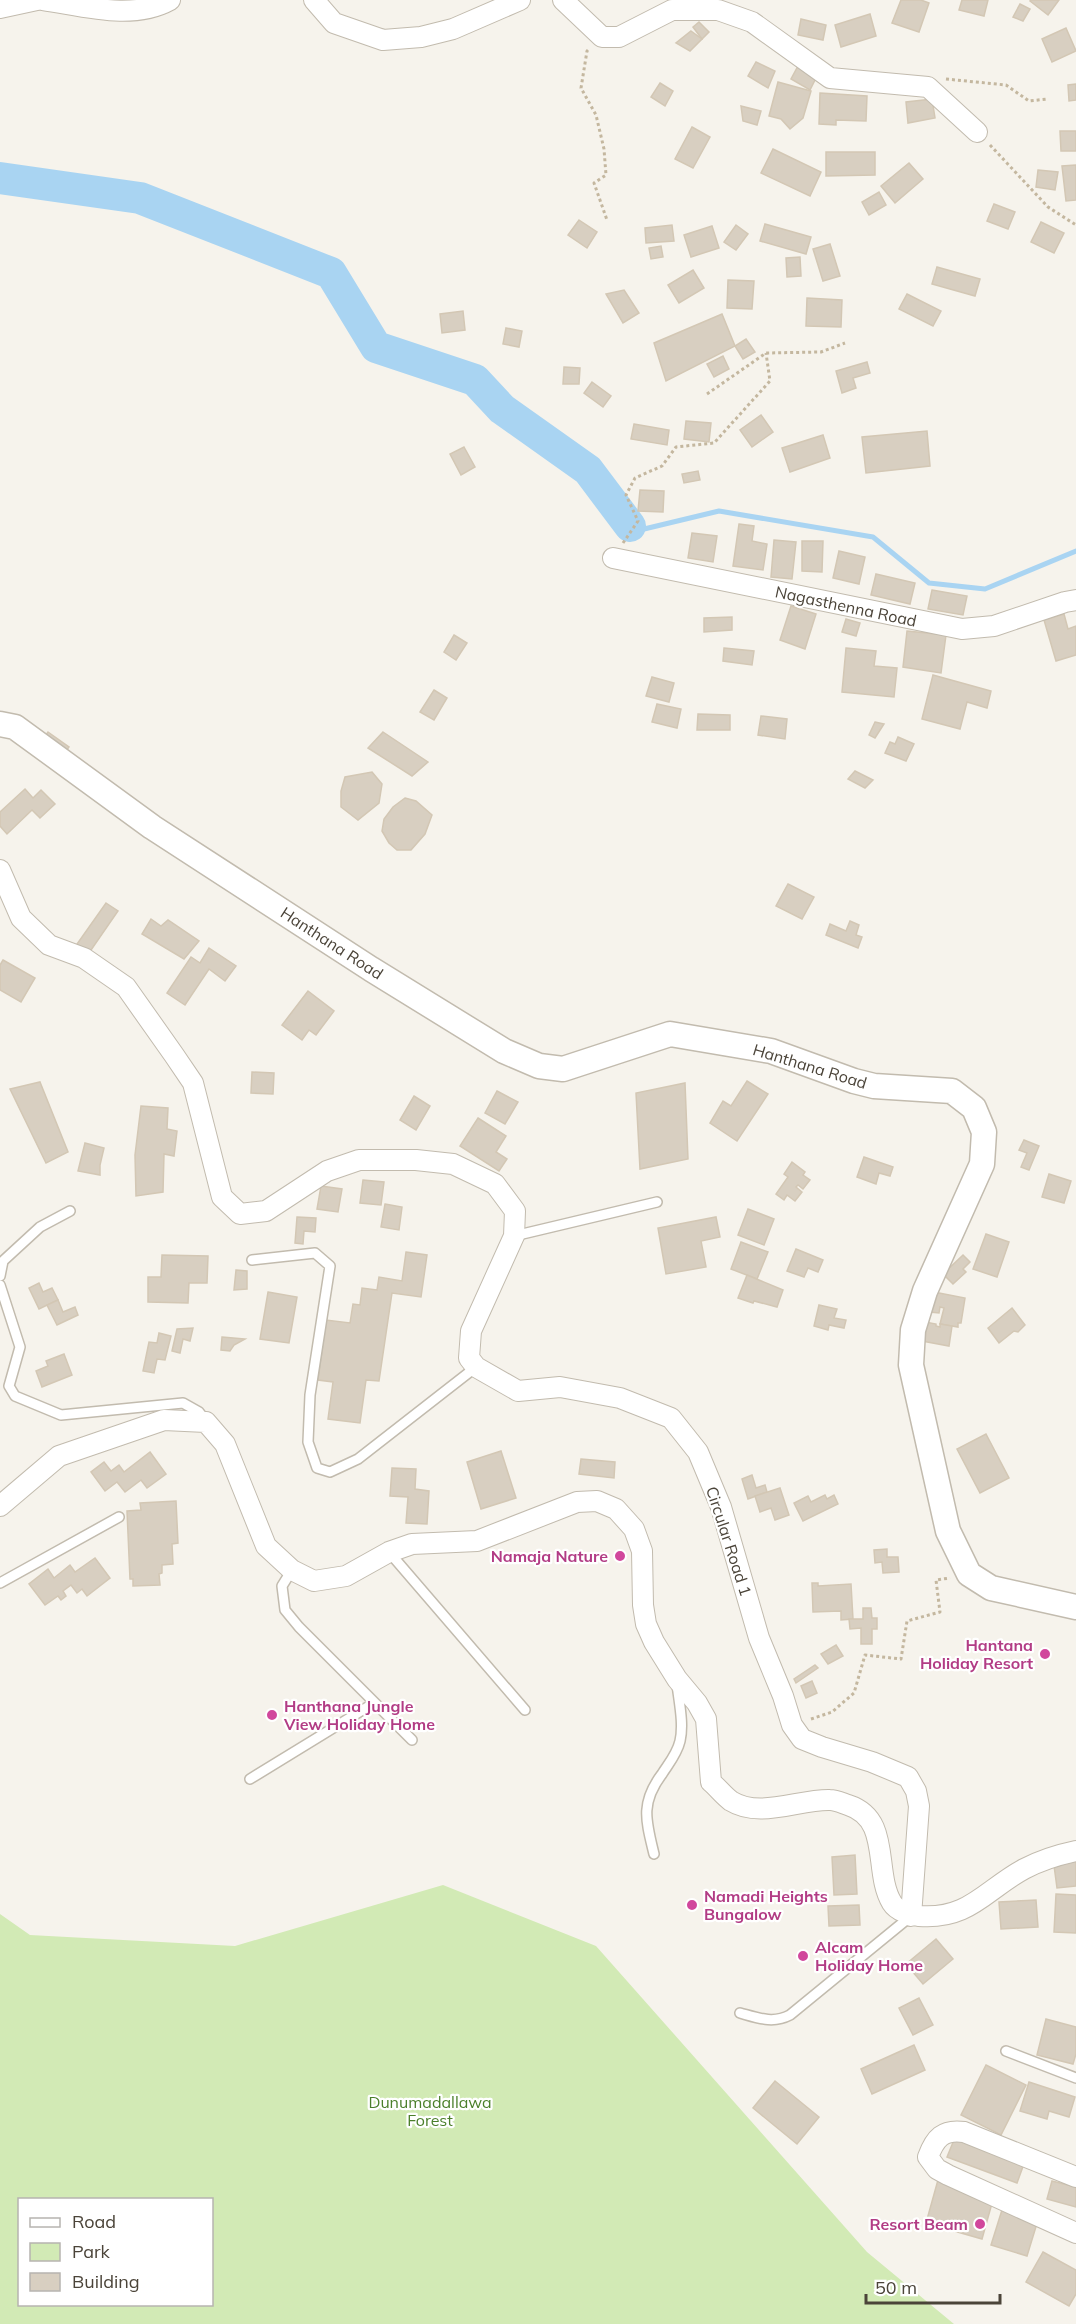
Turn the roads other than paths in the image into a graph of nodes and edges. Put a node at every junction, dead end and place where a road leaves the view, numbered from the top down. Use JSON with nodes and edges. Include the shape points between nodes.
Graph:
{"nodes":[{"id":1,"x":37,"y":0,"type":"edge"},
{"id":2,"x":43,"y":0,"type":"edge"},
{"id":3,"x":170,"y":0,"type":"edge"},
{"id":4,"x":314,"y":0,"type":"edge"},
{"id":5,"x":520,"y":0,"type":"edge"},
{"id":6,"x":563,"y":0,"type":"edge"},
{"id":7,"x":0,"y":8,"type":"edge"},
{"id":8,"x":977,"y":132,"type":"road end"},
{"id":9,"x":614,"y":558,"type":"road end"},
{"id":10,"x":1076,"y":600,"type":"edge"},
{"id":11,"x":0,"y":724,"type":"edge"},
{"id":12,"x":0,"y":870,"type":"edge"},
{"id":13,"x":657,"y":1202,"type":"dead end"},
{"id":14,"x":70,"y":1211,"type":"dead end"},
{"id":15,"x":514,"y":1236,"type":"junction"},
{"id":16,"x":252,"y":1260,"type":"dead end"},
{"id":17,"x":0,"y":1276,"type":"edge"},
{"id":18,"x":0,"y":1285,"type":"edge"},
{"id":19,"x":476,"y":1367,"type":"junction"},
{"id":20,"x":206,"y":1422,"type":"junction"},
{"id":21,"x":0,"y":1506,"type":"edge"},
{"id":22,"x":119,"y":1517,"type":"dead end"},
{"id":23,"x":389,"y":1552,"type":"junction"},
{"id":24,"x":292,"y":1570,"type":"junction"},
{"id":25,"x":0,"y":1583,"type":"edge"},
{"id":26,"x":1076,"y":1607,"type":"edge"},
{"id":27,"x":677,"y":1679,"type":"junction"},
{"id":28,"x":374,"y":1703,"type":"junction"},
{"id":29,"x":525,"y":1710,"type":"dead end"},
{"id":30,"x":412,"y":1740,"type":"dead end"},
{"id":31,"x":250,"y":1779,"type":"dead end"},
{"id":32,"x":1076,"y":1851,"type":"edge"},
{"id":33,"x":654,"y":1854,"type":"dead end"},
{"id":34,"x":911,"y":1916,"type":"junction"},
{"id":35,"x":740,"y":2013,"type":"dead end"},
{"id":36,"x":1006,"y":2051,"type":"dead end"},
{"id":37,"x":1076,"y":2078,"type":"edge"},
{"id":38,"x":1076,"y":2176,"type":"edge"},
{"id":39,"x":1076,"y":2234,"type":"edge"}],
"edges":[{"from":1,"to":7,"type":"street"},
{"from":2,"to":3,"type":"street","via":[[126,12],[160,6]]},
{"from":4,"to":5,"type":"street","via":[[334,22],[383,40],[453,29]]},
{"from":6,"to":8,"type":"street","via":[[602,37],[619,37],[672,10],[718,10],[752,22],[830,78],[928,87]]},
{"from":9,"to":10,"type":"street","name":"Nagasthenna Road","via":[[962,629],[994,626]]},
{"from":11,"to":26,"type":"street","name":"Hanthana Road","via":[[15,727],[152,827],[371,969],[504,1051],[539,1066],[563,1069],[670,1034],[771,1051],[874,1086],[952,1091],[974,1108],[984,1132],[981,1164],[925,1291],[913,1330],[911,1365],[948,1531],[969,1574],[991,1588]]},
{"from":12,"to":15,"type":"street","via":[[21,918],[49,945],[84,958],[126,987],[174,1055],[193,1083],[222,1197],[240,1214],[266,1211],[327,1171],[359,1160],[416,1160],[453,1164],[495,1184],[515,1211]]},
{"from":13,"to":15,"type":"lane"},
{"from":14,"to":17,"type":"lane","via":[[40,1227],[3,1261]]},
{"from":15,"to":19,"type":"street","via":[[471,1331],[469,1358]]},
{"from":16,"to":19,"type":"lane","via":[[315,1253],[330,1266],[310,1395],[308,1442],[317,1468],[330,1472],[358,1459]]},
{"from":18,"to":20,"type":"lane","via":[[20,1347],[9,1386],[15,1396],[61,1415],[183,1403],[199,1412]]},
{"from":19,"to":34,"type":"street","name":"Circular Road 1","via":[[518,1391],[560,1387],[620,1398],[671,1418],[698,1452],[722,1507],[759,1638],[792,1725],[802,1739],[908,1778],[916,1791],[919,1806]]},
{"from":20,"to":21,"type":"street","via":[[164,1420],[59,1456]]},
{"from":20,"to":24,"type":"street","via":[[225,1444],[266,1546]]},
{"from":22,"to":25,"type":"lane"},
{"from":23,"to":24,"type":"street","via":[[346,1576],[314,1581]]},
{"from":23,"to":27,"type":"street","via":[[412,1544],[477,1541],[577,1502],[597,1501],[616,1509],[634,1529],[642,1551],[646,1624]]},
{"from":23,"to":29,"type":"lane"},
{"from":24,"to":28,"type":"lane","via":[[282,1586],[285,1610]]},
{"from":27,"to":33,"type":"lane","via":[[681,1739],[675,1755],[654,1784],[645,1816]]},
{"from":27,"to":34,"type":"street","via":[[706,1719],[711,1782],[732,1801],[758,1809],[831,1800],[851,1806],[868,1818],[878,1836],[884,1890],[894,1906]]},
{"from":28,"to":30,"type":"lane"},
{"from":28,"to":31,"type":"lane"},
{"from":32,"to":34,"type":"street","via":[[1054,1855],[1024,1869],[961,1911],[938,1917]]},
{"from":34,"to":35,"type":"lane","via":[[790,2015],[767,2020]]},
{"from":36,"to":37,"type":"lane"},
{"from":38,"to":39,"type":"street","via":[[964,2132],[945,2132],[934,2141],[928,2157],[948,2175]]}]}
